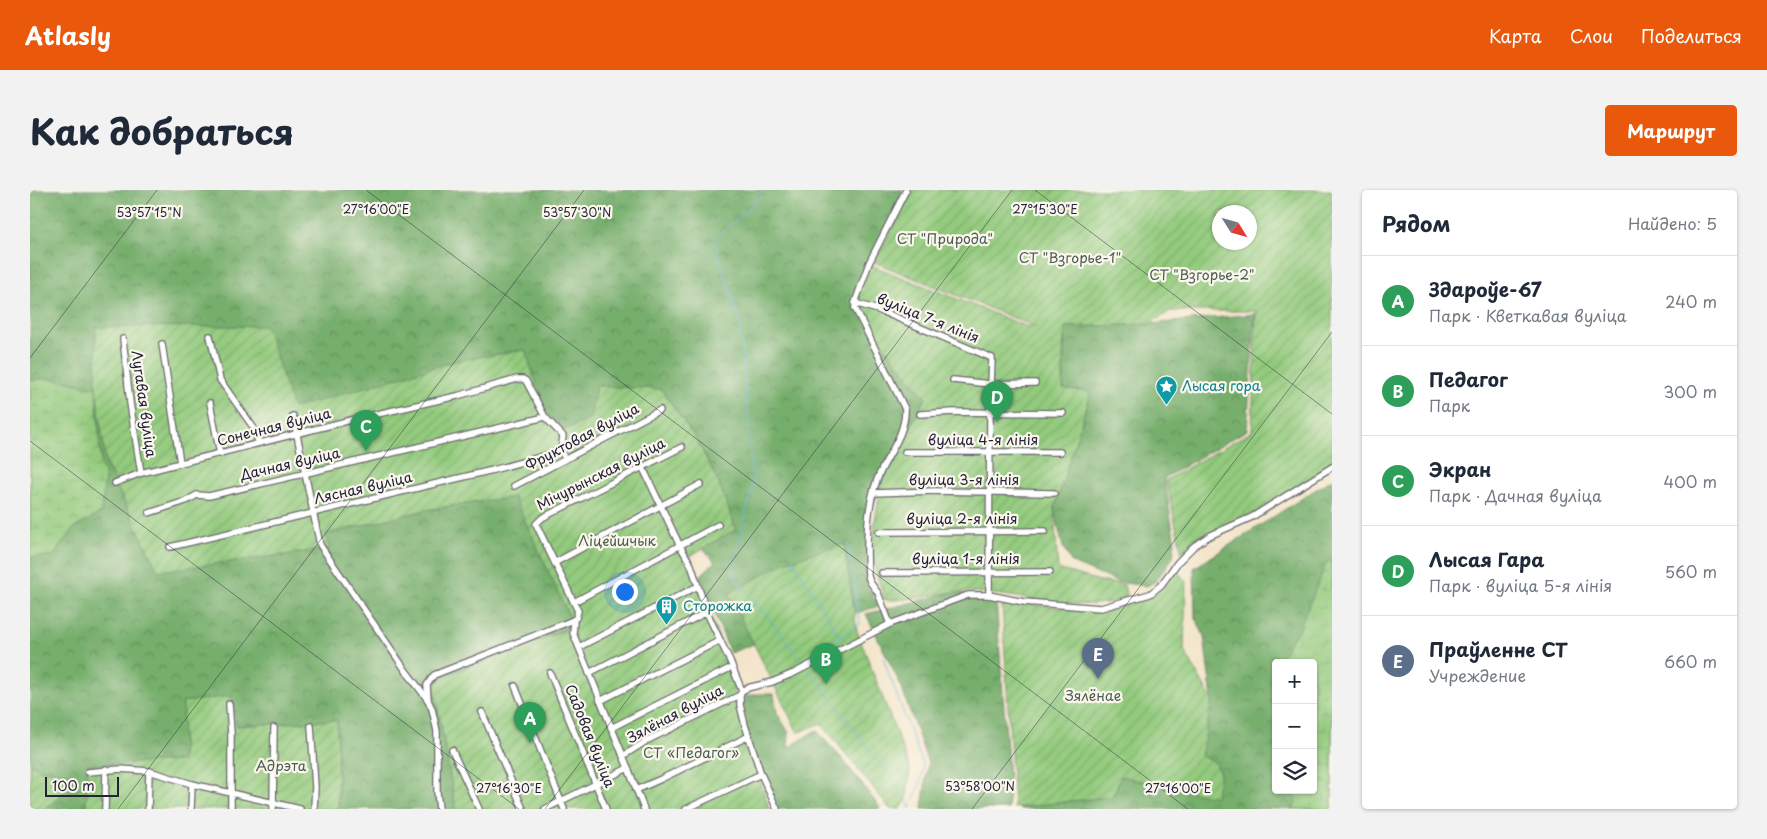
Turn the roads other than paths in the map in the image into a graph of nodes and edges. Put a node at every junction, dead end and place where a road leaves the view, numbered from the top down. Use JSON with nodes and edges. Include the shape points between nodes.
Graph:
{"nodes":[{"id":1,"x":906,"y":190,"type":"edge"},
{"id":2,"x":855,"y":303,"type":"junction"},
{"id":3,"x":210,"y":336,"type":"dead end"},
{"id":4,"x":123,"y":339,"type":"dead end"},
{"id":5,"x":162,"y":344,"type":"dead end"},
{"id":6,"x":952,"y":380,"type":"dead end"},
{"id":7,"x":1035,"y":383,"type":"dead end"},
{"id":8,"x":990,"y":384,"type":"junction"},
{"id":9,"x":210,"y":403,"type":"dead end"},
{"id":10,"x":660,"y":410,"type":"dead end"},
{"id":11,"x":990,"y":412,"type":"junction"},
{"id":12,"x":1063,"y":413,"type":"dead end"},
{"id":13,"x":920,"y":414,"type":"dead end"},
{"id":14,"x":293,"y":416,"type":"dead end"},
{"id":15,"x":545,"y":417,"type":"junction"},
{"id":16,"x":295,"y":434,"type":"junction"},
{"id":17,"x":258,"y":443,"type":"junction"},
{"id":18,"x":682,"y":447,"type":"dead end"},
{"id":19,"x":561,"y":451,"type":"junction"},
{"id":20,"x":905,"y":452,"type":"dead end"},
{"id":21,"x":990,"y":452,"type":"junction"},
{"id":22,"x":1060,"y":452,"type":"dead end"},
{"id":23,"x":220,"y":454,"type":"junction"},
{"id":24,"x":566,"y":459,"type":"junction"},
{"id":25,"x":180,"y":463,"type":"junction"},
{"id":26,"x":642,"y":466,"type":"junction"},
{"id":27,"x":1332,"y":467,"type":"edge"},
{"id":28,"x":141,"y":473,"type":"junction"},
{"id":29,"x":305,"y":474,"type":"junction"},
{"id":30,"x":115,"y":483,"type":"dead end"},
{"id":31,"x":701,"y":484,"type":"dead end"},
{"id":32,"x":514,"y":486,"type":"dead end"},
{"id":33,"x":990,"y":492,"type":"junction"},
{"id":34,"x":873,"y":493,"type":"junction"},
{"id":35,"x":1054,"y":493,"type":"dead end"},
{"id":36,"x":660,"y":506,"type":"junction"},
{"id":37,"x":150,"y":513,"type":"dead end"},
{"id":38,"x":313,"y":513,"type":"junction"},
{"id":39,"x":718,"y":525,"type":"dead end"},
{"id":40,"x":1046,"y":531,"type":"dead end"},
{"id":41,"x":879,"y":532,"type":"dead end"},
{"id":42,"x":989,"y":532,"type":"junction"},
{"id":43,"x":680,"y":546,"type":"junction"},
{"id":44,"x":170,"y":547,"type":"dead end"},
{"id":45,"x":556,"y":562,"type":"junction"},
{"id":46,"x":989,"y":572,"type":"junction"},
{"id":47,"x":1050,"y":572,"type":"dead end"},
{"id":48,"x":882,"y":573,"type":"dead end"},
{"id":49,"x":694,"y":588,"type":"dead end"},
{"id":50,"x":990,"y":595,"type":"junction"},
{"id":51,"x":574,"y":602,"type":"junction"},
{"id":52,"x":703,"y":614,"type":"dead end"},
{"id":53,"x":571,"y":621,"type":"junction"},
{"id":54,"x":890,"y":624,"type":"junction"},
{"id":55,"x":717,"y":642,"type":"dead end"},
{"id":56,"x":579,"y":647,"type":"junction"},
{"id":57,"x":728,"y":669,"type":"dead end"},
{"id":58,"x":550,"y":673,"type":"dead end"},
{"id":59,"x":589,"y":673,"type":"junction"},
{"id":60,"x":514,"y":686,"type":"dead end"},
{"id":61,"x":741,"y":693,"type":"junction"},
{"id":62,"x":428,"y":700,"type":"junction"},
{"id":63,"x":600,"y":700,"type":"junction"},
{"id":64,"x":228,"y":704,"type":"dead end"},
{"id":65,"x":482,"y":712,"type":"dead end"},
{"id":66,"x":311,"y":726,"type":"dead end"},
{"id":67,"x":274,"y":728,"type":"dead end"},
{"id":68,"x":611,"y":728,"type":"junction"},
{"id":69,"x":749,"y":736,"type":"junction"},
{"id":70,"x":452,"y":750,"type":"dead end"},
{"id":71,"x":623,"y":756,"type":"junction"},
{"id":72,"x":628,"y":768,"type":"junction"},
{"id":73,"x":106,"y":770,"type":"junction"},
{"id":74,"x":148,"y":771,"type":"junction"},
{"id":75,"x":88,"y":772,"type":"dead end"},
{"id":76,"x":761,"y":774,"type":"junction"},
{"id":77,"x":595,"y":783,"type":"junction"},
{"id":78,"x":192,"y":784,"type":"junction"},
{"id":79,"x":636,"y":790,"type":"junction"},
{"id":80,"x":231,"y":793,"type":"junction"},
{"id":81,"x":273,"y":801,"type":"junction"},
{"id":82,"x":561,"y":801,"type":"junction"},
{"id":83,"x":106,"y":809,"type":"edge"},
{"id":84,"x":148,"y":809,"type":"edge"},
{"id":85,"x":191,"y":809,"type":"edge"},
{"id":86,"x":231,"y":809,"type":"edge"},
{"id":87,"x":273,"y":809,"type":"edge"},
{"id":88,"x":300,"y":809,"type":"edge"},
{"id":89,"x":314,"y":809,"type":"edge"},
{"id":90,"x":439,"y":809,"type":"edge"},
{"id":91,"x":479,"y":809,"type":"edge"},
{"id":92,"x":523,"y":809,"type":"edge"},
{"id":93,"x":545,"y":809,"type":"edge"},
{"id":94,"x":564,"y":809,"type":"edge"},
{"id":95,"x":606,"y":809,"type":"edge"},
{"id":96,"x":644,"y":809,"type":"edge"},
{"id":97,"x":686,"y":809,"type":"edge"},
{"id":98,"x":778,"y":809,"type":"edge"}],
"edges":[{"from":1,"to":2,"type":"street","via":[[869,263]]},
{"from":2,"to":8,"type":"street","name":"вуліца 7-я лінія","via":[[992,358]]},
{"from":2,"to":34,"type":"street","via":[[905,409],[895,447]]},
{"from":3,"to":17,"type":"street","via":[[220,380],[252,427]]},
{"from":4,"to":28,"type":"street","name":"Лугавая вуліца"},
{"from":5,"to":25,"type":"street"},
{"from":6,"to":8,"type":"street"},
{"from":7,"to":8,"type":"street"},
{"from":8,"to":11,"type":"street"},
{"from":9,"to":23,"type":"street"},
{"from":10,"to":24,"type":"street","name":"Фруктовая вуліца"},
{"from":11,"to":12,"type":"street"},
{"from":11,"to":13,"type":"street"},
{"from":11,"to":21,"type":"street"},
{"from":14,"to":16,"type":"street"},
{"from":15,"to":16,"type":"street","name":"Сонечная вуліца","via":[[526,381],[517,379]]},
{"from":15,"to":19,"type":"street","via":[[563,436]]},
{"from":15,"to":29,"type":"street","name":"Дачная вуліца"},
{"from":16,"to":17,"type":"street","name":"Сонечная вуліца"},
{"from":16,"to":29,"type":"street"},
{"from":17,"to":23,"type":"street","name":"Сонечная вуліца"},
{"from":18,"to":26,"type":"street","name":"Мічурынская вуліца"},
{"from":19,"to":24,"type":"street"},
{"from":19,"to":38,"type":"street","name":"Лясная вуліца"},
{"from":20,"to":21,"type":"street","name":"вуліца 4-я лінія"},
{"from":21,"to":22,"type":"street","name":"вуліца 4-я лінія"},
{"from":21,"to":33,"type":"street"},
{"from":23,"to":25,"type":"street","name":"Сонечная вуліца"},
{"from":24,"to":32,"type":"street","name":"Фруктовая вуліца"},
{"from":25,"to":28,"type":"street","name":"Сонечная вуліца"},
{"from":26,"to":36,"type":"street"},
{"from":26,"to":45,"type":"street","name":"Мічурынская вуліца","via":[[537,522]]},
{"from":27,"to":50,"type":"street","name":"Зялёная вуліца","via":[[1252,517],[1194,546],[1150,594],[1101,608],[1024,602]]},
{"from":28,"to":30,"type":"street","name":"Сонечная вуліца"},
{"from":29,"to":37,"type":"street","name":"Дачная вуліца","via":[[209,496],[197,495]]},
{"from":29,"to":38,"type":"street"},
{"from":31,"to":36,"type":"street"},
{"from":33,"to":34,"type":"street","name":"вуліца 3-я лінія"},
{"from":33,"to":35,"type":"street","name":"вуліца 3-я лінія"},
{"from":33,"to":42,"type":"street"},
{"from":34,"to":54,"type":"street","via":[[868,576]]},
{"from":36,"to":43,"type":"street"},
{"from":36,"to":45,"type":"street"},
{"from":38,"to":44,"type":"street","name":"Лясная вуліца"},
{"from":38,"to":62,"type":"street","via":[[320,545]]},
{"from":39,"to":43,"type":"street"},
{"from":40,"to":42,"type":"street","name":"вуліца 2-я лінія"},
{"from":41,"to":42,"type":"street","name":"вуліца 2-я лінія"},
{"from":42,"to":46,"type":"street"},
{"from":43,"to":51,"type":"street"},
{"from":43,"to":61,"type":"street","via":[[691,565]]},
{"from":45,"to":51,"type":"street"},
{"from":46,"to":47,"type":"street","name":"вуліца 1-я лінія"},
{"from":46,"to":48,"type":"street","name":"вуліца 1-я лінія"},
{"from":46,"to":50,"type":"street"},
{"from":49,"to":56,"type":"street"},
{"from":50,"to":54,"type":"street","name":"Зялёная вуліца","via":[[968,595]]},
{"from":51,"to":53,"type":"street","via":[[578,611]]},
{"from":52,"to":59,"type":"street"},
{"from":53,"to":56,"type":"street","via":[[574,622],[572,630]]},
{"from":53,"to":62,"type":"street","via":[[434,675],[428,685]]},
{"from":54,"to":61,"type":"street","name":"Зялёная вуліца","via":[[794,672]]},
{"from":55,"to":63,"type":"street"},
{"from":56,"to":59,"type":"street"},
{"from":57,"to":68,"type":"street","name":"Садовая вуліца"},
{"from":58,"to":77,"type":"street","name":"Садовая вуліца"},
{"from":59,"to":63,"type":"street"},
{"from":60,"to":82,"type":"street"},
{"from":61,"to":69,"type":"street","via":[[742,714]]},
{"from":61,"to":71,"type":"street","name":"Зялёная вуліца"},
{"from":62,"to":90,"type":"street","via":[[437,731]]},
{"from":63,"to":68,"type":"street"},
{"from":64,"to":80,"type":"street"},
{"from":65,"to":92,"type":"street"},
{"from":66,"to":89,"type":"street"},
{"from":67,"to":81,"type":"street"},
{"from":68,"to":71,"type":"street"},
{"from":69,"to":76,"type":"street"},
{"from":69,"to":79,"type":"street"},
{"from":70,"to":91,"type":"street"},
{"from":71,"to":72,"type":"street"},
{"from":72,"to":77,"type":"street"},
{"from":72,"to":79,"type":"street"},
{"from":73,"to":74,"type":"street"},
{"from":73,"to":75,"type":"street"},
{"from":73,"to":83,"type":"street"},
{"from":74,"to":78,"type":"street"},
{"from":74,"to":84,"type":"street"},
{"from":76,"to":97,"type":"street"},
{"from":76,"to":98,"type":"street"},
{"from":77,"to":82,"type":"street"},
{"from":77,"to":95,"type":"street","name":"Садовая вуліца"},
{"from":78,"to":80,"type":"street"},
{"from":78,"to":85,"type":"street"},
{"from":79,"to":96,"type":"street"},
{"from":80,"to":81,"type":"street"},
{"from":80,"to":86,"type":"street"},
{"from":81,"to":87,"type":"street"},
{"from":81,"to":88,"type":"street"},
{"from":82,"to":93,"type":"street"},
{"from":82,"to":94,"type":"street"}]}
